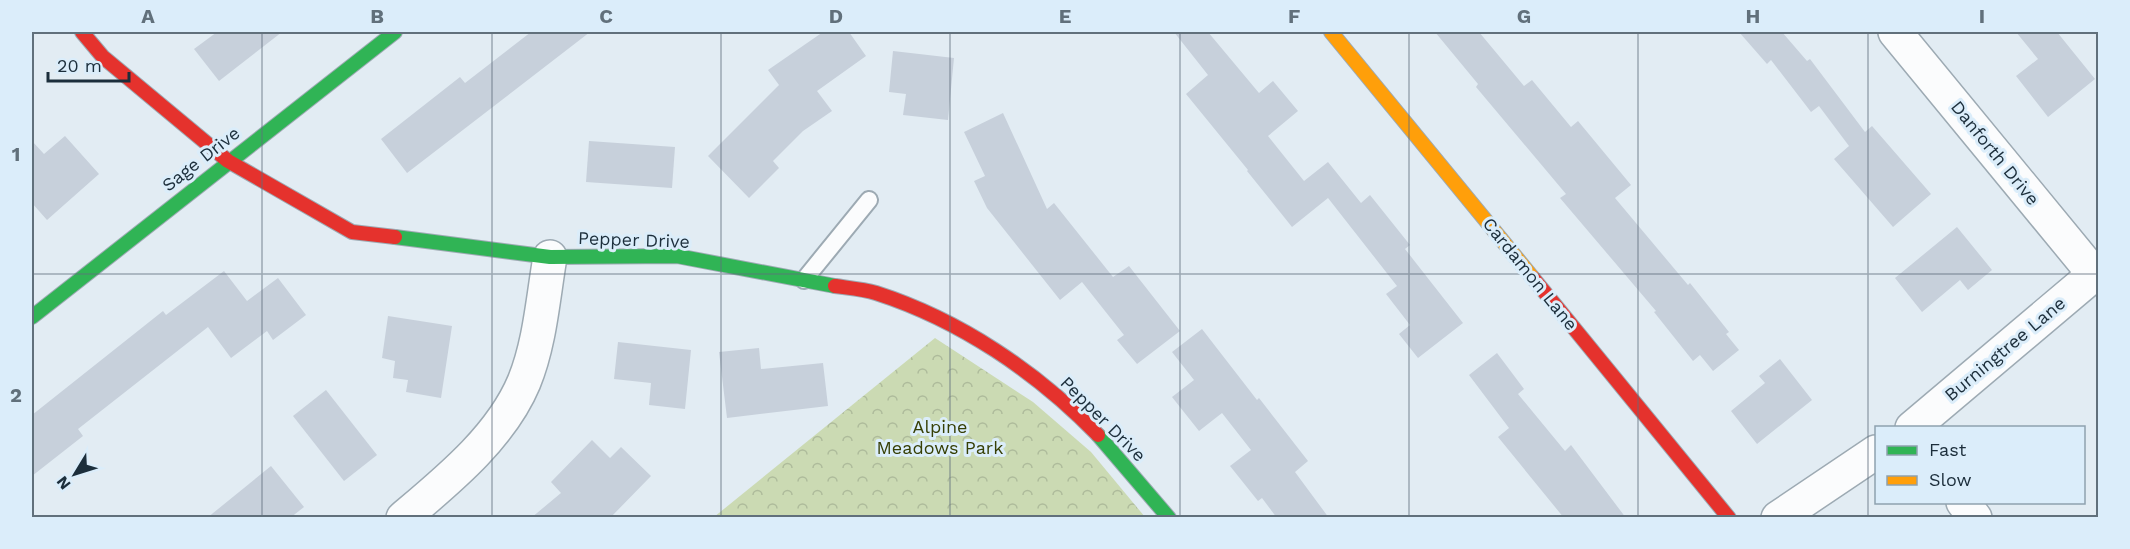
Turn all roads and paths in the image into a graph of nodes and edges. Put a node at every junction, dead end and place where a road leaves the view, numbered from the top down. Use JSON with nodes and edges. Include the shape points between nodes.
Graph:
{"nodes":[{"id":1,"x":82,"y":32,"type":"edge"},
{"id":2,"x":394,"y":32,"type":"edge"},
{"id":3,"x":1330,"y":32,"type":"edge"},
{"id":4,"x":1895,"y":32,"type":"edge"},
{"id":5,"x":228,"y":161,"type":"junction"},
{"id":6,"x":869,"y":200,"type":"dead end"},
{"id":7,"x":550,"y":257,"type":"junction"},
{"id":8,"x":2096,"y":273,"type":"edge"},
{"id":9,"x":804,"y":280,"type":"junction"},
{"id":10,"x":32,"y":317,"type":"edge"},
{"id":11,"x":1914,"y":426,"type":"edge"},
{"id":12,"x":1875,"y":453,"type":"edge"},
{"id":13,"x":1964,"y":504,"type":"edge"},
{"id":14,"x":403,"y":518,"type":"edge"},
{"id":15,"x":1169,"y":518,"type":"edge"},
{"id":16,"x":1729,"y":518,"type":"edge"},
{"id":17,"x":1778,"y":518,"type":"edge"},
{"id":18,"x":1975,"y":518,"type":"edge"}],
"edges":[{"from":1,"to":5,"type":"street","name":"Pepper Drive","via":[[103,57]]},
{"from":2,"to":5,"type":"street","name":"Sage Drive"},
{"from":3,"to":16,"type":"street","name":"Cardamon Lane"},
{"from":4,"to":8,"type":"street","name":"Danforth Drive"},
{"from":5,"to":7,"type":"street","name":"Pepper Drive","via":[[352,232]]},
{"from":5,"to":10,"type":"street","name":"Sage Drive"},
{"from":6,"to":9,"type":"lane"},
{"from":7,"to":9,"type":"street","name":"Pepper Drive","via":[[677,256]]},
{"from":7,"to":14,"type":"street","via":[[537,340],[524,382],[507,414],[452,477]]},
{"from":8,"to":11,"type":"street","name":"Burningtree Lane"},
{"from":9,"to":15,"type":"street","name":"Pepper Drive","via":[[875,294],[920,311],[974,337],[1024,369],[1070,406],[1113,450]]},
{"from":12,"to":17,"type":"street"},
{"from":13,"to":18,"type":"street"}]}
